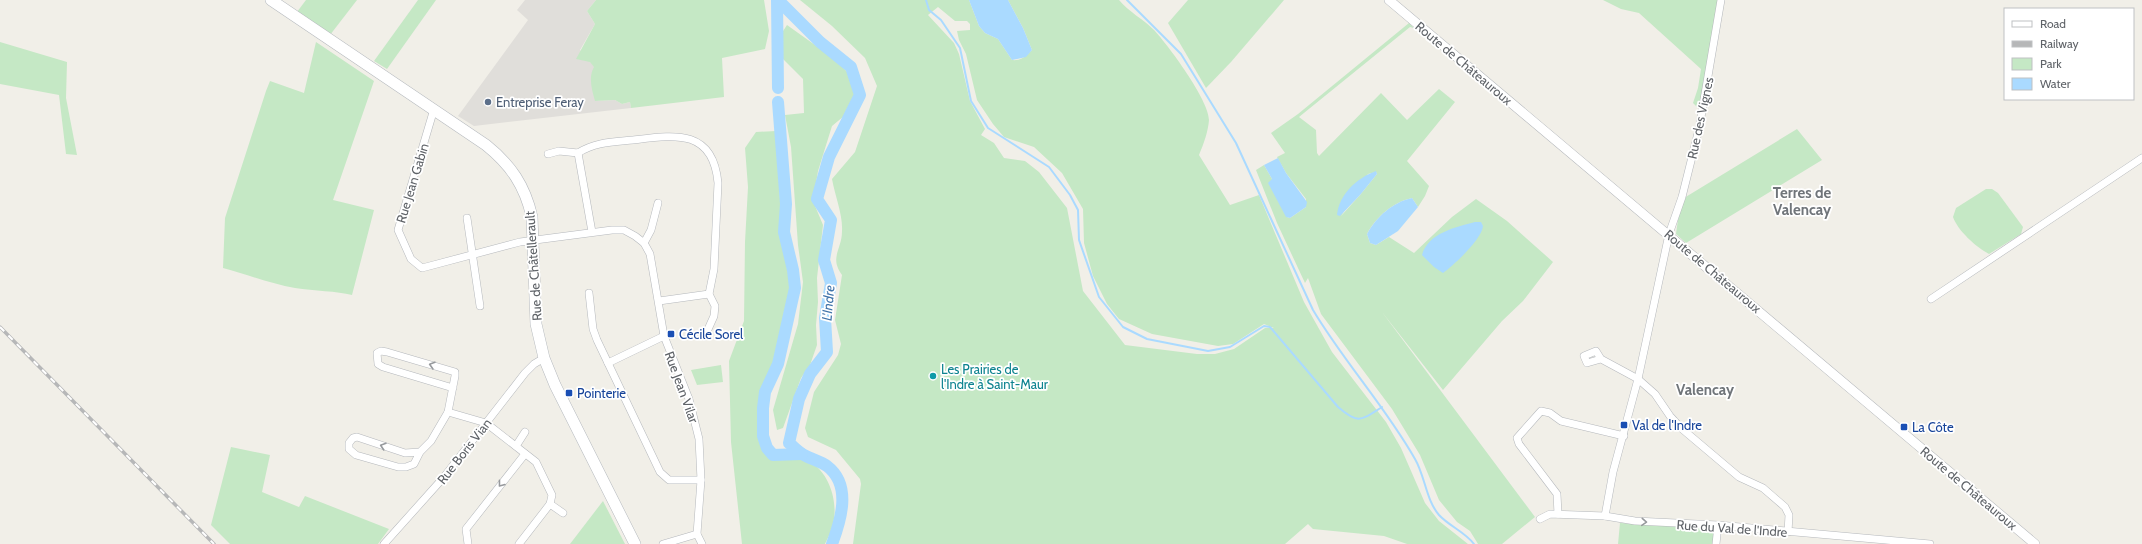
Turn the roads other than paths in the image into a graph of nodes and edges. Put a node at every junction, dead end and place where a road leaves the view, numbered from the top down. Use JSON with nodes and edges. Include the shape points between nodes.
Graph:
{"nodes":[{"id":1,"x":271,"y":0,"type":"edge"},
{"id":2,"x":1389,"y":0,"type":"edge"},
{"id":3,"x":1721,"y":0,"type":"edge"},
{"id":4,"x":434,"y":109,"type":"junction"},
{"id":5,"x":548,"y":154,"type":"dead end"},
{"id":6,"x":578,"y":154,"type":"junction"},
{"id":7,"x":2142,"y":158,"type":"edge"},
{"id":8,"x":658,"y":203,"type":"dead end"},
{"id":9,"x":468,"y":218,"type":"dead end"},
{"id":10,"x":592,"y":232,"type":"junction"},
{"id":11,"x":1668,"y":234,"type":"junction"},
{"id":12,"x":534,"y":239,"type":"junction"},
{"id":13,"x":644,"y":243,"type":"junction"},
{"id":14,"x":474,"y":254,"type":"junction"},
{"id":15,"x":589,"y":293,"type":"dead end"},
{"id":16,"x":709,"y":294,"type":"junction"},
{"id":17,"x":1931,"y":299,"type":"dead end"},
{"id":18,"x":659,"y":301,"type":"junction"},
{"id":19,"x":480,"y":306,"type":"dead end"},
{"id":20,"x":664,"y":336,"type":"junction"},
{"id":21,"x":705,"y":336,"type":"dead end"},
{"id":22,"x":544,"y":358,"type":"junction"},
{"id":23,"x":1601,"y":359,"type":"dead end"},
{"id":24,"x":608,"y":363,"type":"junction"},
{"id":25,"x":1638,"y":379,"type":"junction"},
{"id":26,"x":453,"y":388,"type":"junction"},
{"id":27,"x":448,"y":412,"type":"junction"},
{"id":28,"x":486,"y":423,"type":"junction"},
{"id":29,"x":525,"y":432,"type":"dead end"},
{"id":30,"x":1624,"y":436,"type":"junction"},
{"id":31,"x":516,"y":446,"type":"junction"},
{"id":32,"x":420,"y":452,"type":"junction"},
{"id":33,"x":525,"y":454,"type":"junction"},
{"id":34,"x":701,"y":480,"type":"junction"},
{"id":35,"x":550,"y":504,"type":"junction"},
{"id":36,"x":562,"y":512,"type":"dead end"},
{"id":37,"x":1558,"y":514,"type":"junction"},
{"id":38,"x":1605,"y":516,"type":"junction"},
{"id":39,"x":1540,"y":519,"type":"dead end"},
{"id":40,"x":1718,"y":525,"type":"junction"},
{"id":41,"x":1788,"y":532,"type":"junction"},
{"id":42,"x":697,"y":534,"type":"junction"},
{"id":43,"x":384,"y":544,"type":"edge"},
{"id":44,"x":468,"y":544,"type":"edge"},
{"id":45,"x":519,"y":544,"type":"edge"},
{"id":46,"x":635,"y":544,"type":"edge"},
{"id":47,"x":663,"y":544,"type":"edge"},
{"id":48,"x":702,"y":544,"type":"edge"},
{"id":49,"x":1716,"y":544,"type":"edge"},
{"id":50,"x":1930,"y":544,"type":"edge"},
{"id":51,"x":2035,"y":544,"type":"edge"}],
"edges":[{"from":1,"to":4,"type":"main road","name":"Rue de Châtellerault"},
{"from":2,"to":11,"type":"street","name":"Route de Châteauroux"},
{"from":3,"to":11,"type":"street","name":"Rue des Vignes","via":[[1699,129],[1682,197]]},
{"from":4,"to":12,"type":"main road","name":"Rue de Châtellerault","via":[[486,145],[508,164],[517,176],[529,202]]},
{"from":4,"to":14,"type":"street","name":"Rue Jean Gabin","via":[[398,230],[411,259],[422,268]]},
{"from":5,"to":6,"type":"street","via":[[564,151]]},
{"from":6,"to":10,"type":"street"},
{"from":6,"to":16,"type":"street","via":[[596,144],[669,136],[690,139],[706,151],[713,160],[718,183],[714,269]]},
{"from":7,"to":17,"type":"street"},
{"from":8,"to":13,"type":"street","via":[[651,230]]},
{"from":9,"to":14,"type":"street"},
{"from":10,"to":12,"type":"street"},
{"from":10,"to":13,"type":"street","via":[[624,230]]},
{"from":11,"to":25,"type":"street"},
{"from":11,"to":51,"type":"street","name":"Route de Châteauroux"},
{"from":12,"to":14,"type":"street","name":"Rue Jean Gabin"},
{"from":12,"to":22,"type":"main road","name":"Rue de Châtellerault","via":[[536,324]]},
{"from":13,"to":18,"type":"street","name":"Rue Jean Vilar","via":[[650,254]]},
{"from":14,"to":19,"type":"street"},
{"from":15,"to":24,"type":"street","via":[[593,329]]},
{"from":16,"to":18,"type":"street"},
{"from":16,"to":21,"type":"street","via":[[715,306],[714,316]]},
{"from":18,"to":20,"type":"street","name":"Rue Jean Vilar"},
{"from":20,"to":24,"type":"street"},
{"from":20,"to":34,"type":"street","name":"Rue Jean Vilar","via":[[695,420],[699,439]]},
{"from":22,"to":28,"type":"street","name":"Rue Boris Vian","via":[[525,373]]},
{"from":22,"to":46,"type":"main road","name":"Rue de Châtellerault"},
{"from":23,"to":25,"type":"street"},
{"from":24,"to":34,"type":"street","via":[[660,472],[669,480]]},
{"from":25,"to":30,"type":"street"},
{"from":25,"to":41,"type":"street","via":[[1655,394],[1681,428],[1739,477],[1763,488],[1785,507],[1789,515]]},
{"from":26,"to":26,"type":"street","one_way":true,"via":[[455,372],[387,352],[377,353],[378,364],[383,368]]},
{"from":26,"to":27,"type":"street"},
{"from":27,"to":28,"type":"street"},
{"from":27,"to":32,"type":"street","via":[[432,440]]},
{"from":28,"to":31,"type":"street"},
{"from":28,"to":43,"type":"street","name":"Rue Boris Vian","via":[[444,477]]},
{"from":29,"to":31,"type":"street"},
{"from":30,"to":37,"type":"street","via":[[1561,421],[1550,413],[1541,411],[1517,438],[1557,494]]},
{"from":30,"to":38,"type":"street","via":[[1613,472]]},
{"from":31,"to":33,"type":"street"},
{"from":32,"to":32,"type":"street","one_way":true,"via":[[405,453],[357,437],[349,443],[349,449],[356,455],[398,467],[414,464]]},
{"from":33,"to":35,"type":"street","via":[[536,462],[552,495]]},
{"from":33,"to":44,"type":"street","one_way":true,"via":[[466,529]]},
{"from":34,"to":42,"type":"street","name":"Rue Jean Vilar"},
{"from":35,"to":36,"type":"street"},
{"from":35,"to":45,"type":"street"},
{"from":37,"to":38,"type":"street","name":"Rue du Val de l'Indre"},
{"from":37,"to":39,"type":"street","name":"Rue du Val de l'Indre","via":[[1550,514]]},
{"from":38,"to":40,"type":"street","name":"Rue du Val de l'Indre","one_way":true,"via":[[1635,521]]},
{"from":40,"to":41,"type":"street","name":"Rue du Val de l'Indre"},
{"from":40,"to":49,"type":"street"},
{"from":41,"to":50,"type":"street","name":"Rue du Val de l'Indre"},
{"from":42,"to":47,"type":"street"},
{"from":42,"to":48,"type":"street"}]}
